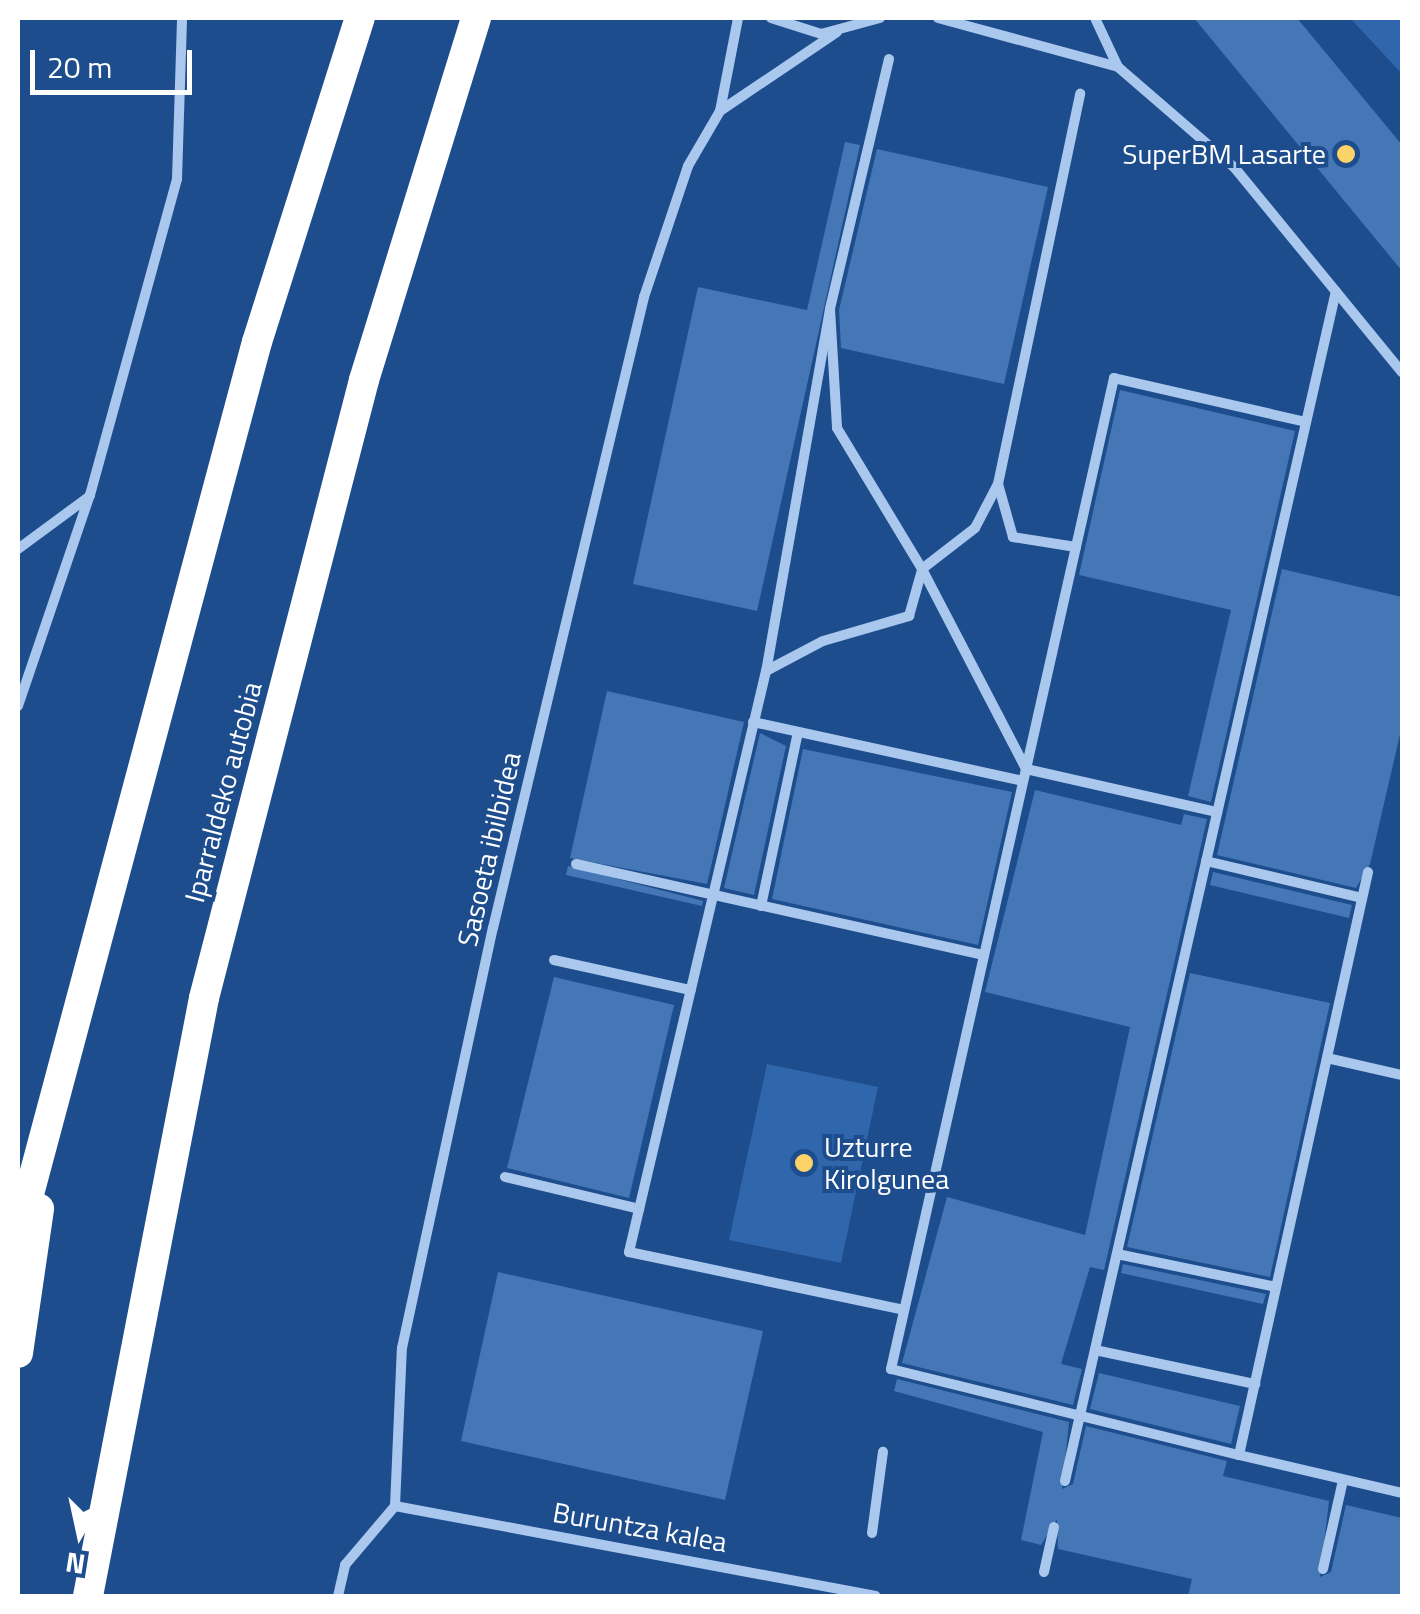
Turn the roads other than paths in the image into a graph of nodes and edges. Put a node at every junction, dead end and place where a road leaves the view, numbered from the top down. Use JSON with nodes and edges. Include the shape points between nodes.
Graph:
{"nodes":[{"id":1,"x":182,"y":18,"type":"edge"},
{"id":2,"x":360,"y":18,"type":"edge"},
{"id":3,"x":476,"y":18,"type":"edge"},
{"id":4,"x":738,"y":18,"type":"edge"},
{"id":5,"x":771,"y":18,"type":"edge"},
{"id":6,"x":880,"y":18,"type":"edge"},
{"id":7,"x":938,"y":18,"type":"edge"},
{"id":8,"x":1096,"y":18,"type":"edge"},
{"id":9,"x":837,"y":32,"type":"junction"},
{"id":10,"x":889,"y":59,"type":"dead end"},
{"id":11,"x":1118,"y":67,"type":"junction"},
{"id":12,"x":1080,"y":94,"type":"dead end"},
{"id":13,"x":720,"y":111,"type":"junction"},
{"id":14,"x":1336,"y":291,"type":"junction"},
{"id":15,"x":830,"y":309,"type":"junction"},
{"id":16,"x":1402,"y":372,"type":"edge"},
{"id":17,"x":1306,"y":422,"type":"junction"},
{"id":18,"x":998,"y":484,"type":"junction"},
{"id":19,"x":90,"y":495,"type":"junction"},
{"id":20,"x":1076,"y":548,"type":"junction"},
{"id":21,"x":18,"y":549,"type":"edge"},
{"id":22,"x":922,"y":569,"type":"junction"},
{"id":23,"x":766,"y":671,"type":"junction"},
{"id":24,"x":18,"y":706,"type":"edge"},
{"id":25,"x":754,"y":722,"type":"junction"},
{"id":26,"x":798,"y":732,"type":"junction"},
{"id":27,"x":1026,"y":769,"type":"junction"},
{"id":28,"x":1023,"y":781,"type":"junction"},
{"id":29,"x":1217,"y":812,"type":"junction"},
{"id":30,"x":1206,"y":861,"type":"junction"},
{"id":31,"x":576,"y":864,"type":"dead end"},
{"id":32,"x":1368,"y":872,"type":"dead end"},
{"id":33,"x":712,"y":896,"type":"junction"},
{"id":34,"x":1362,"y":898,"type":"junction"},
{"id":35,"x":761,"y":906,"type":"junction"},
{"id":36,"x":984,"y":955,"type":"junction"},
{"id":37,"x":554,"y":960,"type":"dead end"},
{"id":38,"x":691,"y":990,"type":"junction"},
{"id":39,"x":1327,"y":1058,"type":"junction"},
{"id":40,"x":1402,"y":1075,"type":"edge"},
{"id":41,"x":53,"y":1117,"type":"junction"},
{"id":42,"x":504,"y":1177,"type":"dead end"},
{"id":43,"x":639,"y":1209,"type":"junction"},
{"id":44,"x":18,"y":1236,"type":"edge"},
{"id":45,"x":1117,"y":1254,"type":"junction"},
{"id":46,"x":1276,"y":1287,"type":"junction"},
{"id":47,"x":904,"y":1310,"type":"junction"},
{"id":48,"x":1094,"y":1350,"type":"junction"},
{"id":49,"x":18,"y":1353,"type":"edge"},
{"id":50,"x":1255,"y":1384,"type":"junction"},
{"id":51,"x":1080,"y":1414,"type":"junction"},
{"id":52,"x":883,"y":1452,"type":"dead end"},
{"id":53,"x":1239,"y":1455,"type":"junction"},
{"id":54,"x":1343,"y":1480,"type":"junction"},
{"id":55,"x":1065,"y":1481,"type":"dead end"},
{"id":56,"x":1402,"y":1494,"type":"edge"},
{"id":57,"x":395,"y":1506,"type":"junction"},
{"id":58,"x":1054,"y":1527,"type":"dead end"},
{"id":59,"x":872,"y":1533,"type":"dead end"},
{"id":60,"x":1323,"y":1569,"type":"dead end"},
{"id":61,"x":1044,"y":1572,"type":"dead end"},
{"id":62,"x":88,"y":1596,"type":"edge"},
{"id":63,"x":338,"y":1596,"type":"edge"},
{"id":64,"x":876,"y":1596,"type":"edge"}],
"edges":[{"from":1,"to":19,"type":"street","via":[[177,180]]},
{"from":2,"to":41,"type":"highway","via":[[257,342]]},
{"from":3,"to":62,"type":"highway","name":"Iparraldeko autobia","via":[[364,380],[204,998]]},
{"from":4,"to":13,"type":"street","name":"Sasoeta ibilbidea"},
{"from":5,"to":9,"type":"street"},
{"from":6,"to":9,"type":"street"},
{"from":7,"to":11,"type":"street"},
{"from":8,"to":11,"type":"street"},
{"from":9,"to":13,"type":"street","name":"Sasoeta ibilbidea"},
{"from":10,"to":15,"type":"street"},
{"from":11,"to":14,"type":"street","via":[[1234,167]]},
{"from":12,"to":18,"type":"street"},
{"from":13,"to":57,"type":"street","name":"Sasoeta ibilbidea","via":[[688,166],[644,297],[497,910],[402,1348]]},
{"from":14,"to":16,"type":"street"},
{"from":14,"to":17,"type":"street"},
{"from":15,"to":22,"type":"street","via":[[837,428]]},
{"from":15,"to":23,"type":"street"},
{"from":17,"to":20,"type":"street","via":[[1114,378]]},
{"from":17,"to":29,"type":"street"},
{"from":18,"to":20,"type":"street","via":[[1013,538]]},
{"from":18,"to":22,"type":"street","via":[[975,528]]},
{"from":19,"to":21,"type":"street"},
{"from":19,"to":24,"type":"street"},
{"from":20,"to":27,"type":"street"},
{"from":22,"to":23,"type":"street","via":[[909,616],[823,641]]},
{"from":22,"to":27,"type":"street"},
{"from":23,"to":25,"type":"street"},
{"from":25,"to":26,"type":"street"},
{"from":25,"to":33,"type":"street"},
{"from":26,"to":28,"type":"street"},
{"from":26,"to":35,"type":"street"},
{"from":27,"to":28,"type":"street"},
{"from":27,"to":29,"type":"street"},
{"from":28,"to":36,"type":"street"},
{"from":29,"to":30,"type":"street"},
{"from":30,"to":34,"type":"street"},
{"from":30,"to":45,"type":"street"},
{"from":31,"to":33,"type":"street"},
{"from":32,"to":34,"type":"street"},
{"from":33,"to":35,"type":"street"},
{"from":33,"to":38,"type":"street"},
{"from":34,"to":39,"type":"street"},
{"from":35,"to":36,"type":"street"},
{"from":36,"to":47,"type":"street"},
{"from":37,"to":38,"type":"street"},
{"from":38,"to":43,"type":"street"},
{"from":39,"to":40,"type":"street"},
{"from":39,"to":46,"type":"street"},
{"from":41,"to":44,"type":"highway"},
{"from":41,"to":49,"type":"highway"},
{"from":42,"to":43,"type":"street"},
{"from":43,"to":47,"type":"street","via":[[629,1252]]},
{"from":45,"to":46,"type":"street"},
{"from":45,"to":48,"type":"street"},
{"from":46,"to":50,"type":"street"},
{"from":47,"to":51,"type":"street","via":[[890,1369]]},
{"from":48,"to":50,"type":"street"},
{"from":48,"to":51,"type":"street"},
{"from":50,"to":53,"type":"street"},
{"from":51,"to":53,"type":"street"},
{"from":51,"to":55,"type":"street"},
{"from":52,"to":59,"type":"street"},
{"from":53,"to":54,"type":"street"},
{"from":54,"to":56,"type":"street"},
{"from":54,"to":60,"type":"street"},
{"from":57,"to":63,"type":"street","via":[[345,1565]]},
{"from":57,"to":64,"type":"street","name":"Buruntza kalea"},
{"from":58,"to":61,"type":"street"}]}
